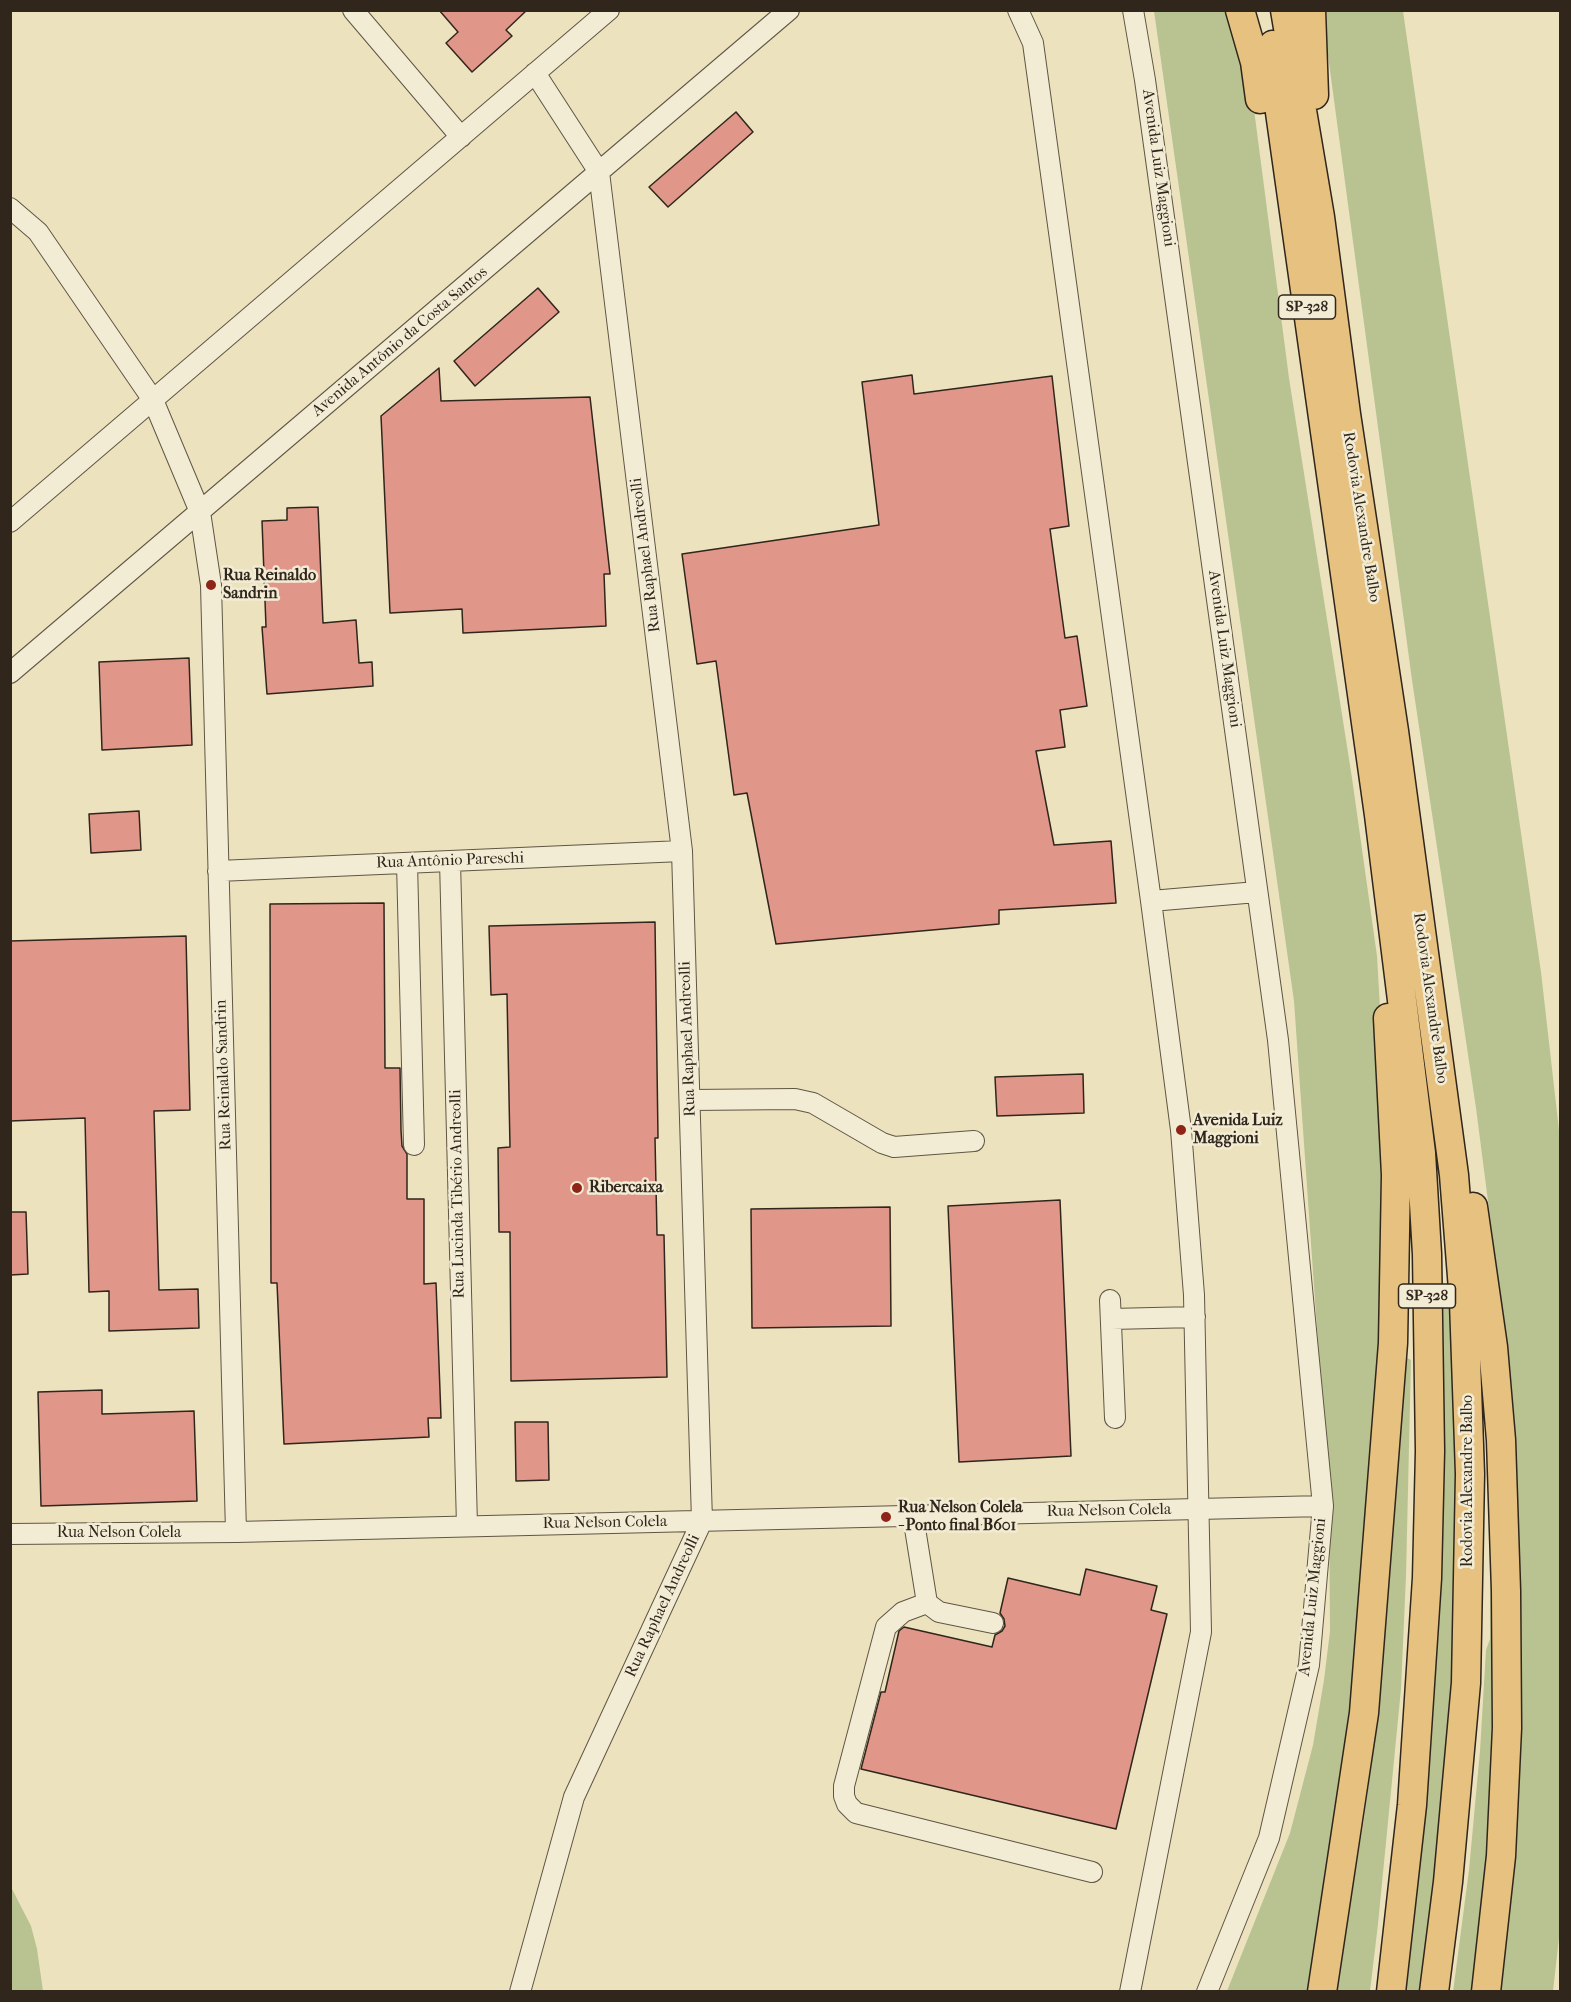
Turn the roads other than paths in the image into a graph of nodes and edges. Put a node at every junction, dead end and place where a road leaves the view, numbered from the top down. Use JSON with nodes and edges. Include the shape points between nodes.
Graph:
{"nodes":[{"id":1,"x":353,"y":10,"type":"edge"},
{"id":2,"x":609,"y":10,"type":"edge"},
{"id":3,"x":789,"y":10,"type":"edge"},
{"id":4,"x":1018,"y":10,"type":"edge"},
{"id":5,"x":1133,"y":10,"type":"edge"},
{"id":6,"x":1240,"y":10,"type":"edge"},
{"id":7,"x":1269,"y":10,"type":"edge"},
{"id":8,"x":1285,"y":10,"type":"edge"},
{"id":9,"x":1311,"y":10,"type":"edge"},
{"id":10,"x":536,"y":73,"type":"junction"},
{"id":11,"x":461,"y":137,"type":"junction"},
{"id":12,"x":599,"y":172,"type":"junction"},
{"id":13,"x":10,"y":208,"type":"edge"},
{"id":14,"x":1320,"y":217,"type":"junction"},
{"id":15,"x":153,"y":400,"type":"junction"},
{"id":16,"x":200,"y":512,"type":"junction"},
{"id":17,"x":10,"y":522,"type":"edge"},
{"id":18,"x":1348,"y":604,"type":"junction"},
{"id":19,"x":10,"y":673,"type":"edge"},
{"id":20,"x":1379,"y":815,"type":"junction"},
{"id":21,"x":682,"y":851,"type":"junction"},
{"id":22,"x":450,"y":861,"type":"junction"},
{"id":23,"x":407,"y":863,"type":"junction"},
{"id":24,"x":218,"y":871,"type":"junction"},
{"id":25,"x":1257,"y":892,"type":"junction"},
{"id":26,"x":1151,"y":901,"type":"junction"},
{"id":27,"x":1418,"y":908,"type":"junction"},
{"id":28,"x":690,"y":1100,"type":"junction"},
{"id":29,"x":974,"y":1141,"type":"dead end"},
{"id":30,"x":414,"y":1145,"type":"dead end"},
{"id":31,"x":1195,"y":1317,"type":"junction"},
{"id":32,"x":1115,"y":1418,"type":"dead end"},
{"id":33,"x":1323,"y":1506,"type":"junction"},
{"id":34,"x":1199,"y":1509,"type":"junction"},
{"id":35,"x":913,"y":1516,"type":"junction"},
{"id":36,"x":702,"y":1521,"type":"junction"},
{"id":37,"x":467,"y":1526,"type":"junction"},
{"id":38,"x":236,"y":1532,"type":"junction"},
{"id":39,"x":10,"y":1534,"type":"edge"},
{"id":40,"x":927,"y":1603,"type":"junction"},
{"id":41,"x":993,"y":1623,"type":"dead end"},
{"id":42,"x":1092,"y":1872,"type":"dead end"},
{"id":43,"x":520,"y":1992,"type":"edge"},
{"id":44,"x":1130,"y":1992,"type":"edge"},
{"id":45,"x":1208,"y":1992,"type":"edge"},
{"id":46,"x":1322,"y":1992,"type":"edge"},
{"id":47,"x":1391,"y":1992,"type":"edge"},
{"id":48,"x":1434,"y":1992,"type":"edge"},
{"id":49,"x":1486,"y":1992,"type":"edge"}],
"edges":[{"from":1,"to":11,"type":"street"},
{"from":2,"to":10,"type":"street"},
{"from":3,"to":12,"type":"street","name":"Avenida Antônio da Costa Santos"},
{"from":4,"to":26,"type":"street","via":[[1033,43]]},
{"from":5,"to":25,"type":"street","name":"Avenida Luiz Maggioni"},
{"from":6,"to":18,"type":"highway","via":[[1255,62],[1313,430]]},
{"from":7,"to":18,"type":"highway","name":"Rodovia Alexandre Balbo","number":"SP-328"},
{"from":8,"to":14,"type":"highway","name":"Rodovia Alexandre Balbo","number":"SP-328"},
{"from":9,"to":14,"type":"highway"},
{"from":10,"to":11,"type":"street"},
{"from":10,"to":12,"type":"street","name":"Rua Raphael Andreolli"},
{"from":11,"to":15,"type":"street"},
{"from":12,"to":16,"type":"street","name":"Avenida Antônio da Costa Santos"},
{"from":12,"to":21,"type":"street","name":"Rua Raphael Andreolli"},
{"from":13,"to":15,"type":"street","name":"Rua Reinaldo Sandrin","via":[[38,232]]},
{"from":14,"to":27,"type":"highway","name":"Rodovia Alexandre Balbo","number":"SP-328"},
{"from":15,"to":16,"type":"street","name":"Rua Reinaldo Sandrin"},
{"from":15,"to":17,"type":"street"},
{"from":16,"to":19,"type":"street","name":"Avenida Antônio da Costa Santos"},
{"from":16,"to":24,"type":"street","name":"Rua Reinaldo Sandrin","via":[[211,585]]},
{"from":18,"to":20,"type":"highway","name":"Rodovia Alexandre Balbo","number":"SP-328"},
{"from":20,"to":46,"type":"highway","via":[[1396,1175],[1393,1343],[1364,1713]]},
{"from":20,"to":47,"type":"highway","name":"Rodovia Alexandre Balbo","number":"SP-328","via":[[1421,1153],[1430,1451],[1427,1578],[1412,1805]]},
{"from":21,"to":22,"type":"street","name":"Rua Antônio Pareschi"},
{"from":21,"to":28,"type":"street","name":"Rua Raphael Andreolli"},
{"from":22,"to":23,"type":"street","name":"Rua Antônio Pareschi"},
{"from":22,"to":37,"type":"street","name":"Rua Lucinda Tibério Andreolli"},
{"from":23,"to":24,"type":"street","name":"Rua Antônio Pareschi"},
{"from":23,"to":30,"type":"street"},
{"from":24,"to":38,"type":"street","name":"Rua Reinaldo Sandrin"},
{"from":25,"to":26,"type":"street"},
{"from":25,"to":33,"type":"street","name":"Avenida Luiz Maggioni","via":[[1278,1040]]},
{"from":26,"to":31,"type":"street","via":[[1181,1130]]},
{"from":27,"to":48,"type":"highway","name":"Rodovia Alexandre Balbo","number":"SP-328","via":[[1454,1175],[1464,1302],[1470,1474],[1466,1683]]},
{"from":27,"to":49,"type":"highway","via":[[1483,1263],[1501,1440],[1507,1728],[1501,1856]]},
{"from":28,"to":29,"type":"street","via":[[795,1099],[813,1103],[894,1147]]},
{"from":28,"to":36,"type":"street","name":"Rua Raphael Andreolli"},
{"from":31,"to":32,"type":"street","via":[[1111,1310]]},
{"from":31,"to":34,"type":"street"},
{"from":33,"to":34,"type":"street","name":"Rua Nelson Colela"},
{"from":33,"to":45,"type":"street","name":"Avenida Luiz Maggioni","via":[[1309,1665],[1269,1838]]},
{"from":34,"to":35,"type":"street","name":"Rua Nelson Colela"},
{"from":34,"to":44,"type":"street","via":[[1201,1632]]},
{"from":35,"to":36,"type":"street","name":"Rua Nelson Colela"},
{"from":35,"to":40,"type":"street"},
{"from":36,"to":37,"type":"street","name":"Rua Nelson Colela"},
{"from":36,"to":43,"type":"street","name":"Rua Raphael Andreolli","via":[[574,1797]]},
{"from":37,"to":38,"type":"street","name":"Rua Nelson Colela"},
{"from":38,"to":39,"type":"street","name":"Rua Nelson Colela"},
{"from":40,"to":41,"type":"street","via":[[939,1612]]},
{"from":40,"to":42,"type":"street","via":[[903,1612],[886,1627],[844,1786],[847,1804],[856,1813]]}]}
